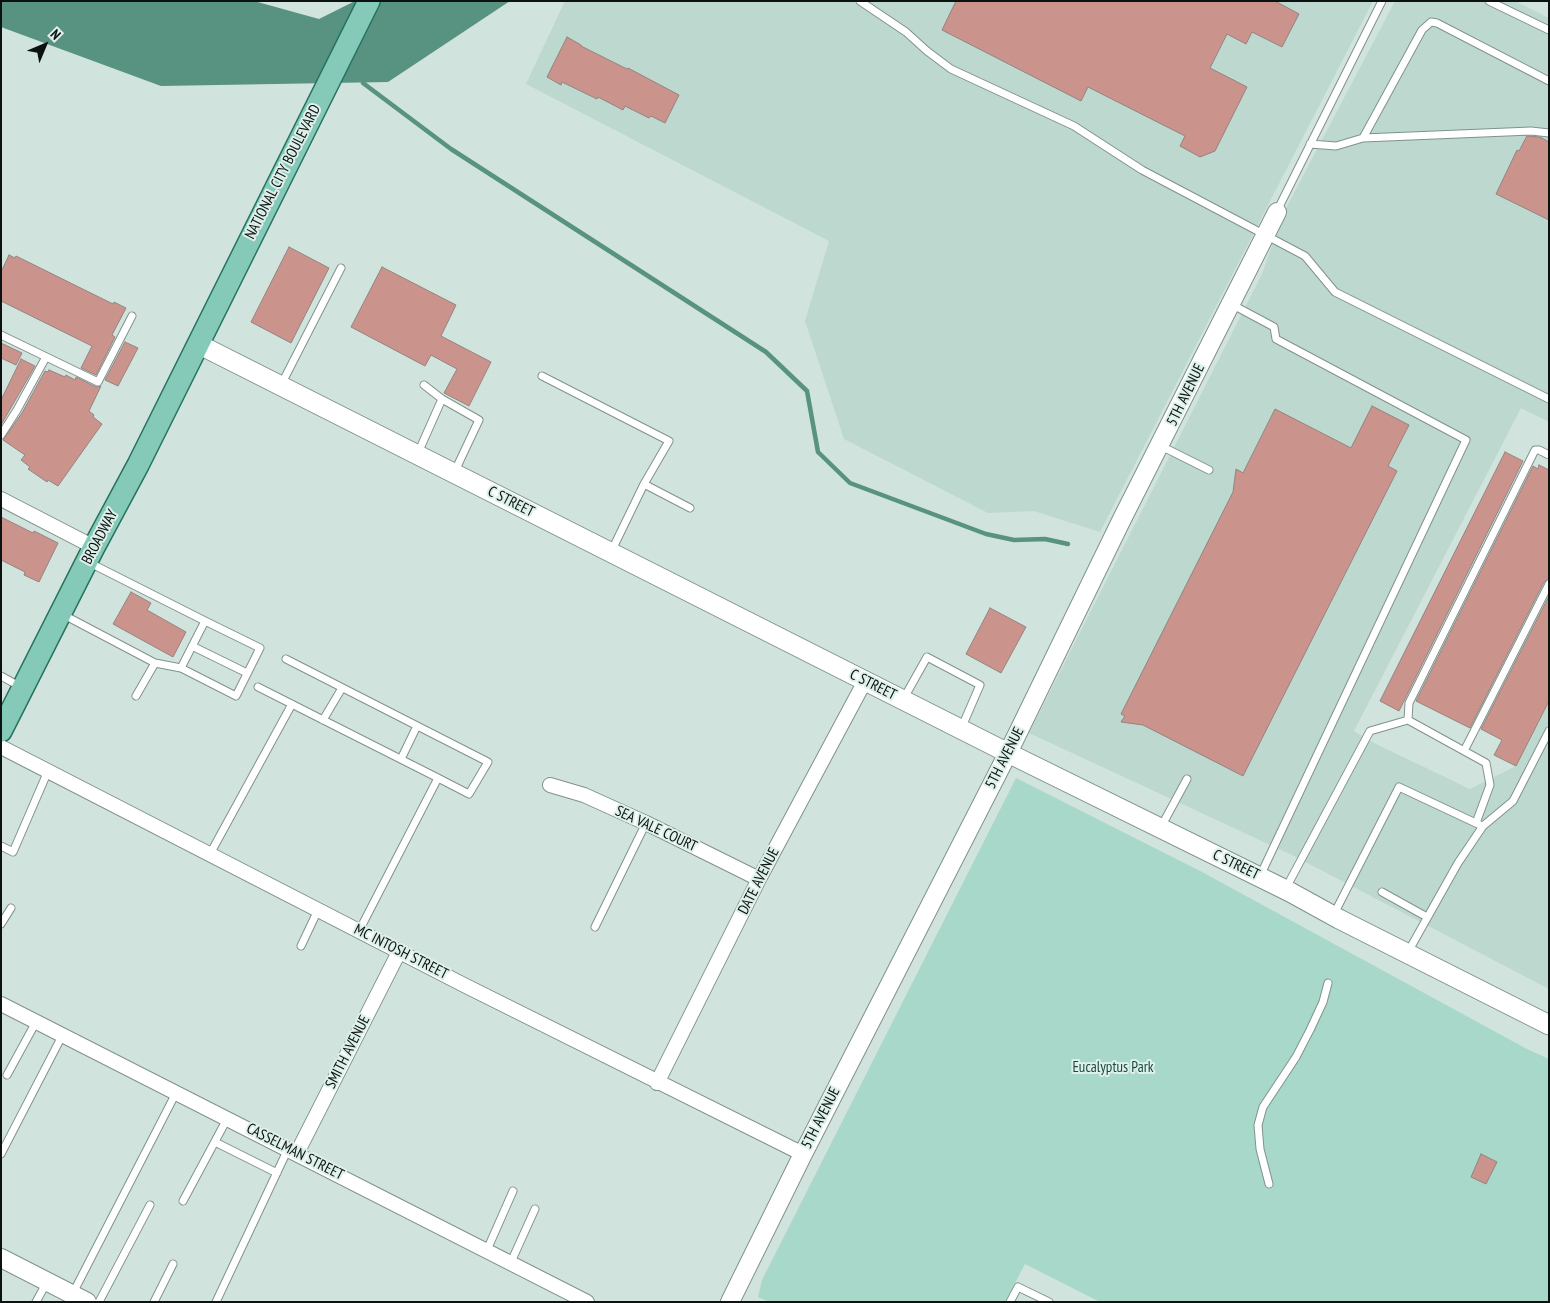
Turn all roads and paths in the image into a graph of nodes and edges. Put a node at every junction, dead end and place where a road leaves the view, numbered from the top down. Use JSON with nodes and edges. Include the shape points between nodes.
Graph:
{"nodes":[{"id":1,"x":369,"y":1,"type":"edge"},
{"id":2,"x":860,"y":1,"type":"edge"},
{"id":3,"x":1382,"y":1,"type":"edge"},
{"id":4,"x":1489,"y":1,"type":"edge"},
{"id":5,"x":1549,"y":30,"type":"edge"},
{"id":6,"x":1549,"y":81,"type":"edge"},
{"id":7,"x":1549,"y":133,"type":"edge"},
{"id":8,"x":1363,"y":138,"type":"junction"},
{"id":9,"x":1310,"y":144,"type":"junction"},
{"id":10,"x":1277,"y":212,"type":"joint"},
{"id":11,"x":1265,"y":235,"type":"junction"},
{"id":12,"x":341,"y":268,"type":"dead end"},
{"id":13,"x":1231,"y":304,"type":"junction"},
{"id":14,"x":132,"y":316,"type":"dead end"},
{"id":15,"x":1,"y":335,"type":"edge"},
{"id":16,"x":198,"y":344,"type":"junction"},
{"id":17,"x":46,"y":357,"type":"junction"},
{"id":18,"x":542,"y":376,"type":"dead end"},
{"id":19,"x":424,"y":385,"type":"dead end"},
{"id":20,"x":281,"y":386,"type":"junction"},
{"id":21,"x":442,"y":399,"type":"junction"},
{"id":22,"x":1549,"y":399,"type":"edge"},
{"id":23,"x":1,"y":435,"type":"edge"},
{"id":24,"x":1160,"y":446,"type":"junction"},
{"id":25,"x":418,"y":455,"type":"junction"},
{"id":26,"x":1549,"y":455,"type":"edge"},
{"id":27,"x":1209,"y":470,"type":"dead end"},
{"id":28,"x":454,"y":473,"type":"junction"},
{"id":29,"x":644,"y":484,"type":"junction"},
{"id":30,"x":1,"y":499,"type":"edge"},
{"id":31,"x":690,"y":508,"type":"dead end"},
{"id":32,"x":611,"y":553,"type":"junction"},
{"id":33,"x":91,"y":554,"type":"junction"},
{"id":34,"x":1549,"y":584,"type":"edge"},
{"id":35,"x":61,"y":613,"type":"junction"},
{"id":36,"x":205,"y":621,"type":"junction"},
{"id":37,"x":192,"y":646,"type":"junction"},
{"id":38,"x":286,"y":659,"type":"dead end"},
{"id":39,"x":155,"y":662,"type":"junction"},
{"id":40,"x":181,"y":668,"type":"junction"},
{"id":41,"x":247,"y":673,"type":"junction"},
{"id":42,"x":1,"y":676,"type":"edge"},
{"id":43,"x":865,"y":681,"type":"junction"},
{"id":44,"x":258,"y":687,"type":"dead end"},
{"id":45,"x":23,"y":688,"type":"junction"},
{"id":46,"x":342,"y":688,"type":"junction"},
{"id":47,"x":136,"y":696,"type":"dead end"},
{"id":48,"x":903,"y":700,"type":"junction"},
{"id":49,"x":292,"y":704,"type":"junction"},
{"id":50,"x":323,"y":720,"type":"junction"},
{"id":51,"x":1408,"y":720,"type":"junction"},
{"id":52,"x":3,"y":722,"type":"edge"},
{"id":53,"x":417,"y":726,"type":"junction"},
{"id":54,"x":961,"y":729,"type":"junction"},
{"id":55,"x":1549,"y":731,"type":"edge"},
{"id":56,"x":1,"y":747,"type":"edge"},
{"id":57,"x":1464,"y":751,"type":"junction"},
{"id":58,"x":1008,"y":753,"type":"junction"},
{"id":59,"x":401,"y":759,"type":"junction"},
{"id":60,"x":48,"y":771,"type":"junction"},
{"id":61,"x":438,"y":778,"type":"junction"},
{"id":62,"x":1188,"y":779,"type":"dead end"},
{"id":63,"x":550,"y":785,"type":"dead end"},
{"id":64,"x":646,"y":823,"type":"junction"},
{"id":65,"x":1480,"y":824,"type":"junction"},
{"id":66,"x":1160,"y":828,"type":"junction"},
{"id":67,"x":1,"y":846,"type":"edge"},
{"id":68,"x":210,"y":854,"type":"junction"},
{"id":69,"x":1260,"y":877,"type":"junction"},
{"id":70,"x":759,"y":879,"type":"junction"},
{"id":71,"x":1285,"y":890,"type":"junction"},
{"id":72,"x":1382,"y":892,"type":"dead end"},
{"id":73,"x":11,"y":908,"type":"dead end"},
{"id":74,"x":318,"y":910,"type":"junction"},
{"id":75,"x":1333,"y":916,"type":"junction"},
{"id":76,"x":1427,"y":917,"type":"junction"},
{"id":77,"x":1,"y":924,"type":"edge"},
{"id":78,"x":595,"y":927,"type":"dead end"},
{"id":79,"x":359,"y":931,"type":"junction"},
{"id":80,"x":301,"y":946,"type":"dead end"},
{"id":81,"x":400,"y":952,"type":"junction"},
{"id":82,"x":1407,"y":954,"type":"junction"},
{"id":83,"x":1328,"y":983,"type":"dead end"},
{"id":84,"x":1,"y":1004,"type":"edge"},
{"id":85,"x":36,"y":1022,"type":"junction"},
{"id":86,"x":1549,"y":1025,"type":"edge"},
{"id":87,"x":62,"y":1036,"type":"junction"},
{"id":88,"x":7,"y":1075,"type":"dead end"},
{"id":89,"x":657,"y":1083,"type":"junction"},
{"id":90,"x":176,"y":1094,"type":"junction"},
{"id":91,"x":227,"y":1119,"type":"junction"},
{"id":92,"x":215,"y":1142,"type":"junction"},
{"id":93,"x":293,"y":1151,"type":"junction"},
{"id":94,"x":1,"y":1154,"type":"edge"},
{"id":95,"x":803,"y":1154,"type":"junction"},
{"id":96,"x":277,"y":1173,"type":"junction"},
{"id":97,"x":1269,"y":1184,"type":"dead end"},
{"id":98,"x":513,"y":1191,"type":"dead end"},
{"id":99,"x":183,"y":1201,"type":"dead end"},
{"id":100,"x":150,"y":1205,"type":"dead end"},
{"id":101,"x":535,"y":1209,"type":"dead end"},
{"id":102,"x":486,"y":1250,"type":"junction"},
{"id":103,"x":1,"y":1258,"type":"edge"},
{"id":104,"x":510,"y":1262,"type":"junction"},
{"id":105,"x":173,"y":1264,"type":"dead end"},
{"id":106,"x":47,"y":1281,"type":"junction"},
{"id":107,"x":86,"y":1300,"type":"edge"},
{"id":108,"x":36,"y":1302,"type":"edge"},
{"id":109,"x":154,"y":1302,"type":"edge"},
{"id":110,"x":216,"y":1302,"type":"edge"},
{"id":111,"x":588,"y":1302,"type":"edge"},
{"id":112,"x":730,"y":1302,"type":"edge"},
{"id":113,"x":1010,"y":1302,"type":"edge"},
{"id":114,"x":1049,"y":1302,"type":"edge"}],
"edges":[{"from":1,"to":16,"type":"main road","name":"NATIONAL CITY BOULEVARD"},
{"from":2,"to":11,"type":"lane","via":[[906,32],[951,69],[1074,126],[1142,170]]},
{"from":3,"to":9,"type":"lane"},
{"from":4,"to":5,"type":"lane"},
{"from":6,"to":8,"type":"lane","via":[[1431,22],[1422,30]]},
{"from":7,"to":8,"type":"lane"},
{"from":8,"to":9,"type":"lane","via":[[1336,146]]},
{"from":9,"to":10,"type":"lane"},
{"from":10,"to":11,"type":"street","name":"5TH AVENUE"},
{"from":11,"to":13,"type":"street","name":"5TH AVENUE"},
{"from":11,"to":22,"type":"lane","via":[[1304,256],[1335,292]]},
{"from":12,"to":20,"type":"lane"},
{"from":13,"to":24,"type":"street","name":"5TH AVENUE"},
{"from":13,"to":69,"type":"lane","via":[[1274,327],[1276,339],[1466,440]]},
{"from":14,"to":17,"type":"lane","via":[[98,382]]},
{"from":15,"to":17,"type":"lane"},
{"from":16,"to":20,"type":"main road","name":"C STREET"},
{"from":16,"to":33,"type":"main road","name":"BROADWAY"},
{"from":17,"to":23,"type":"lane"},
{"from":18,"to":29,"type":"lane","via":[[669,441]]},
{"from":19,"to":21,"type":"lane"},
{"from":20,"to":25,"type":"main road","name":"C STREET"},
{"from":21,"to":25,"type":"lane"},
{"from":21,"to":28,"type":"lane","via":[[479,420]]},
{"from":24,"to":27,"type":"lane"},
{"from":24,"to":58,"type":"street","name":"5TH AVENUE"},
{"from":25,"to":28,"type":"main road","name":"C STREET"},
{"from":26,"to":51,"type":"lane","via":[[1535,450],[1409,703]]},
{"from":28,"to":32,"type":"main road","name":"C STREET"},
{"from":29,"to":31,"type":"lane"},
{"from":29,"to":32,"type":"lane"},
{"from":30,"to":33,"type":"street"},
{"from":32,"to":43,"type":"main road","name":"C STREET"},
{"from":33,"to":35,"type":"main road","name":"BROADWAY"},
{"from":33,"to":36,"type":"lane"},
{"from":34,"to":57,"type":"lane"},
{"from":35,"to":39,"type":"lane"},
{"from":35,"to":45,"type":"main road","name":"BROADWAY"},
{"from":36,"to":37,"type":"lane"},
{"from":36,"to":41,"type":"lane","via":[[260,648]]},
{"from":37,"to":40,"type":"lane"},
{"from":37,"to":41,"type":"lane"},
{"from":38,"to":46,"type":"lane"},
{"from":39,"to":40,"type":"lane"},
{"from":39,"to":47,"type":"lane"},
{"from":40,"to":41,"type":"lane","via":[[236,696]]},
{"from":42,"to":45,"type":"lane"},
{"from":43,"to":48,"type":"main road","name":"C STREET"},
{"from":43,"to":70,"type":"street","name":"DATE AVENUE"},
{"from":44,"to":49,"type":"lane"},
{"from":45,"to":52,"type":"main road","name":"BROADWAY"},
{"from":46,"to":50,"type":"lane"},
{"from":46,"to":53,"type":"lane"},
{"from":48,"to":54,"type":"main road","name":"C STREET"},
{"from":48,"to":54,"type":"lane","via":[[927,657],[980,685]]},
{"from":49,"to":50,"type":"lane"},
{"from":49,"to":68,"type":"lane"},
{"from":50,"to":59,"type":"lane"},
{"from":51,"to":57,"type":"lane"},
{"from":51,"to":71,"type":"lane","via":[[1370,731]]},
{"from":53,"to":59,"type":"lane"},
{"from":53,"to":61,"type":"lane","via":[[488,762],[469,794]]},
{"from":54,"to":58,"type":"main road","name":"C STREET"},
{"from":55,"to":65,"type":"lane","via":[[1513,801]]},
{"from":56,"to":60,"type":"street","name":"MC INTOSH STREET"},
{"from":57,"to":65,"type":"lane","via":[[1486,762],[1490,785]]},
{"from":58,"to":66,"type":"main road","name":"C STREET"},
{"from":58,"to":95,"type":"street","name":"5TH AVENUE"},
{"from":59,"to":61,"type":"lane"},
{"from":60,"to":67,"type":"lane","via":[[13,852]]},
{"from":60,"to":68,"type":"street","name":"MC INTOSH STREET"},
{"from":61,"to":79,"type":"lane"},
{"from":62,"to":66,"type":"lane"},
{"from":63,"to":64,"type":"street","name":"SEA VALE COURT","via":[[584,795]]},
{"from":64,"to":70,"type":"street","name":"SEA VALE COURT"},
{"from":64,"to":78,"type":"lane"},
{"from":65,"to":75,"type":"lane","via":[[1399,787]]},
{"from":65,"to":76,"type":"lane"},
{"from":66,"to":69,"type":"main road","name":"C STREET"},
{"from":68,"to":74,"type":"street","name":"MC INTOSH STREET"},
{"from":69,"to":71,"type":"main road","name":"C STREET"},
{"from":70,"to":89,"type":"street","name":"DATE AVENUE"},
{"from":71,"to":75,"type":"main road","name":"C STREET"},
{"from":72,"to":76,"type":"lane"},
{"from":73,"to":77,"type":"lane"},
{"from":74,"to":79,"type":"street","name":"MC INTOSH STREET"},
{"from":74,"to":80,"type":"lane"},
{"from":75,"to":82,"type":"main road","name":"C STREET"},
{"from":76,"to":82,"type":"lane"},
{"from":79,"to":81,"type":"street","name":"MC INTOSH STREET"},
{"from":81,"to":89,"type":"street","name":"MC INTOSH STREET"},
{"from":81,"to":93,"type":"street","name":"SMITH AVENUE"},
{"from":82,"to":86,"type":"main road","name":"C STREET"},
{"from":83,"to":97,"type":"lane","via":[[1307,1037],[1263,1107],[1258,1125]]},
{"from":84,"to":85,"type":"street","name":"CASSELMAN STREET"},
{"from":85,"to":87,"type":"street","name":"CASSELMAN STREET"},
{"from":85,"to":88,"type":"lane"},
{"from":87,"to":90,"type":"street","name":"CASSELMAN STREET"},
{"from":87,"to":94,"type":"lane"},
{"from":89,"to":95,"type":"street","name":"MC INTOSH STREET"},
{"from":90,"to":91,"type":"street","name":"CASSELMAN STREET"},
{"from":90,"to":107,"type":"lane"},
{"from":91,"to":92,"type":"lane"},
{"from":91,"to":93,"type":"street","name":"CASSELMAN STREET"},
{"from":92,"to":96,"type":"lane"},
{"from":92,"to":99,"type":"lane"},
{"from":93,"to":96,"type":"lane"},
{"from":93,"to":102,"type":"street","name":"CASSELMAN STREET"},
{"from":95,"to":112,"type":"street","name":"5TH AVENUE"},
{"from":96,"to":110,"type":"lane"},
{"from":98,"to":102,"type":"lane"},
{"from":100,"to":107,"type":"lane"},
{"from":101,"to":104,"type":"lane"},
{"from":102,"to":104,"type":"street","name":"CASSELMAN STREET"},
{"from":103,"to":106,"type":"street"},
{"from":104,"to":111,"type":"street","name":"CASSELMAN STREET"},
{"from":105,"to":109,"type":"lane"},
{"from":106,"to":107,"type":"street"},
{"from":106,"to":108,"type":"lane"},
{"from":113,"to":114,"type":"lane","via":[[1018,1287]]}]}
